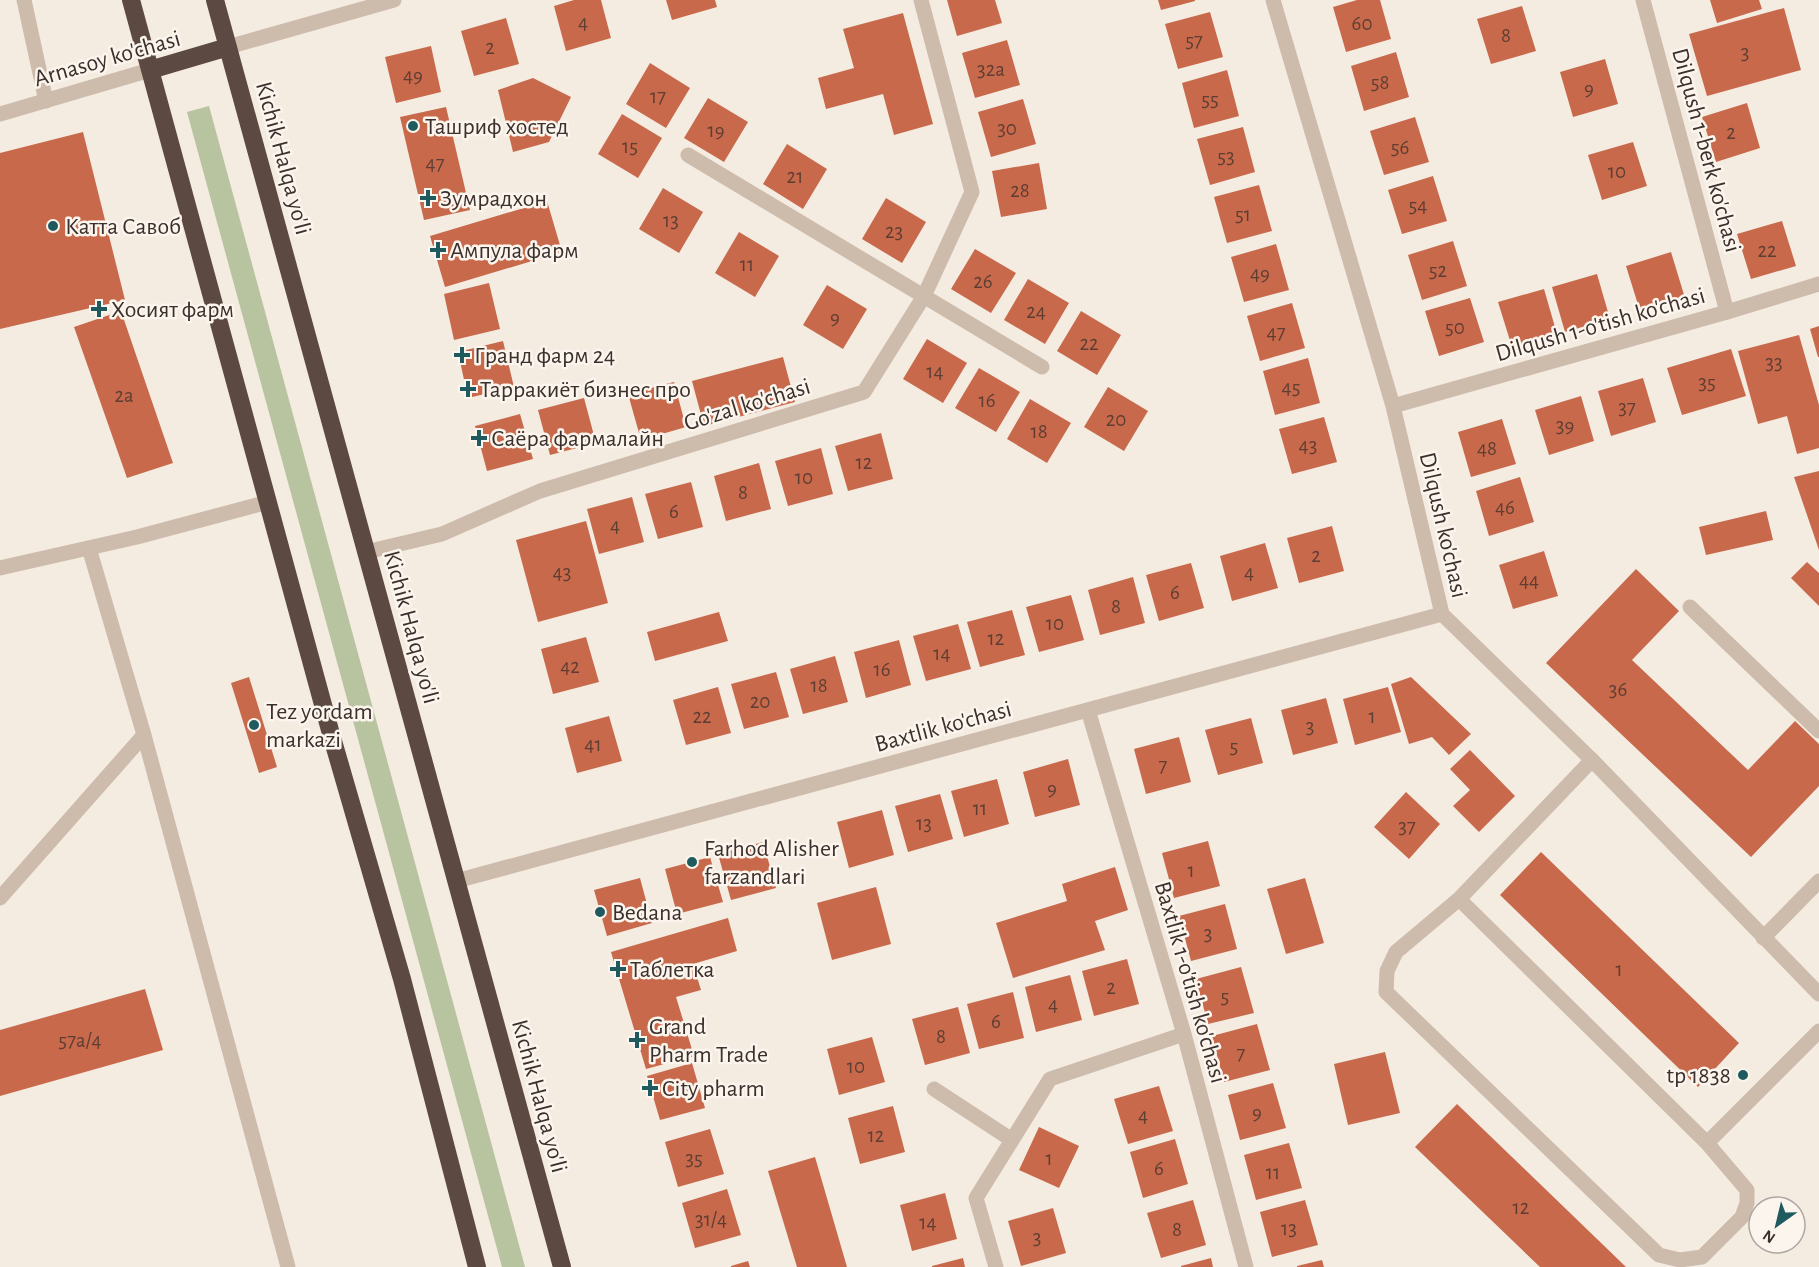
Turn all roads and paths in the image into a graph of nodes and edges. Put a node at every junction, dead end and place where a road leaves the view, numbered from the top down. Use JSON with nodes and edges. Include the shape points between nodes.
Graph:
{"nodes":[{"id":1,"x":24,"y":0,"type":"edge"},
{"id":2,"x":131,"y":0,"type":"edge"},
{"id":3,"x":215,"y":0,"type":"edge"},
{"id":4,"x":394,"y":0,"type":"edge"},
{"id":5,"x":921,"y":0,"type":"edge"},
{"id":6,"x":1273,"y":0,"type":"edge"},
{"id":7,"x":1643,"y":0,"type":"edge"},
{"id":8,"x":228,"y":47,"type":"junction"},
{"id":9,"x":150,"y":70,"type":"junction"},
{"id":10,"x":46,"y":101,"type":"junction"},
{"id":11,"x":0,"y":114,"type":"edge"},
{"id":12,"x":688,"y":155,"type":"dead end"},
{"id":13,"x":1819,"y":284,"type":"edge"},
{"id":14,"x":924,"y":296,"type":"junction"},
{"id":15,"x":1727,"y":312,"type":"junction"},
{"id":16,"x":1042,"y":368,"type":"dead end"},
{"id":17,"x":1393,"y":406,"type":"junction"},
{"id":18,"x":268,"y":502,"type":"junction"},
{"id":19,"x":89,"y":548,"type":"junction"},
{"id":20,"x":366,"y":552,"type":"junction"},
{"id":21,"x":0,"y":568,"type":"edge"},
{"id":22,"x":1690,"y":607,"type":"dead end"},
{"id":23,"x":1442,"y":614,"type":"junction"},
{"id":24,"x":1088,"y":710,"type":"junction"},
{"id":25,"x":1819,"y":731,"type":"edge"},
{"id":26,"x":144,"y":735,"type":"junction"},
{"id":27,"x":1592,"y":760,"type":"junction"},
{"id":28,"x":456,"y":881,"type":"junction"},
{"id":29,"x":1819,"y":881,"type":"edge"},
{"id":30,"x":0,"y":898,"type":"edge"},
{"id":31,"x":1459,"y":899,"type":"junction"},
{"id":32,"x":1763,"y":938,"type":"junction"},
{"id":33,"x":1819,"y":994,"type":"edge"},
{"id":34,"x":1819,"y":1031,"type":"edge"},
{"id":35,"x":1184,"y":1034,"type":"junction"},
{"id":36,"x":934,"y":1089,"type":"dead end"},
{"id":37,"x":1012,"y":1140,"type":"junction"},
{"id":38,"x":1707,"y":1143,"type":"junction"},
{"id":39,"x":288,"y":1267,"type":"edge"},
{"id":40,"x":477,"y":1267,"type":"edge"},
{"id":41,"x":562,"y":1267,"type":"edge"},
{"id":42,"x":996,"y":1267,"type":"edge"},
{"id":43,"x":1246,"y":1267,"type":"edge"}],
"edges":[{"from":1,"to":10,"type":"street"},
{"from":2,"to":9,"type":"highway"},
{"from":3,"to":8,"type":"highway","name":"Kichik Halqa yo'li"},
{"from":4,"to":8,"type":"street"},
{"from":5,"to":14,"type":"street","name":"Go'zal ko'chasi","via":[[972,192]]},
{"from":6,"to":17,"type":"street","name":"Dilqush ko'chasi"},
{"from":7,"to":15,"type":"street","name":"Dilqush 1-berk ko'chasi"},
{"from":8,"to":9,"type":"highway","name":"Arnasoy ko'chasi"},
{"from":8,"to":20,"type":"highway","name":"Kichik Halqa yo'li"},
{"from":9,"to":10,"type":"street","name":"Arnasoy ko'chasi"},
{"from":9,"to":18,"type":"highway"},
{"from":10,"to":11,"type":"street","name":"Arnasoy ko'chasi"},
{"from":12,"to":14,"type":"street"},
{"from":13,"to":15,"type":"street","name":"Dilqush 1-o'tish ko'chasi"},
{"from":14,"to":16,"type":"street"},
{"from":14,"to":20,"type":"street","name":"Go'zal ko'chasi","via":[[864,392],[540,491],[442,534]]},
{"from":15,"to":17,"type":"street","name":"Dilqush 1-o'tish ko'chasi"},
{"from":17,"to":23,"type":"street","name":"Dilqush ko'chasi"},
{"from":18,"to":19,"type":"street"},
{"from":18,"to":40,"type":"highway","via":[[402,979]]},
{"from":19,"to":21,"type":"street"},
{"from":19,"to":26,"type":"street"},
{"from":20,"to":28,"type":"highway","name":"Kichik Halqa yo'li"},
{"from":22,"to":25,"type":"street"},
{"from":23,"to":24,"type":"street","name":"Baxtlik ko'chasi"},
{"from":23,"to":27,"type":"street","name":"Dilqush ko'chasi"},
{"from":24,"to":28,"type":"street","name":"Baxtlik ko'chasi"},
{"from":24,"to":35,"type":"street","name":"Baxtlik 1-o'tish ko'chasi"},
{"from":26,"to":30,"type":"street"},
{"from":26,"to":39,"type":"street"},
{"from":27,"to":31,"type":"street"},
{"from":27,"to":32,"type":"street","name":"Dilqush ko'chasi"},
{"from":28,"to":41,"type":"highway","name":"Kichik Halqa yo'li"},
{"from":29,"to":32,"type":"street"},
{"from":31,"to":38,"type":"street"},
{"from":31,"to":38,"type":"street","via":[[1395,952],[1387,971],[1386,992],[1659,1255],[1680,1260],[1702,1257],[1742,1217],[1748,1190]]},
{"from":32,"to":33,"type":"street","name":"Dilqush ko'chasi"},
{"from":34,"to":38,"type":"street"},
{"from":35,"to":37,"type":"street","via":[[1050,1080]]},
{"from":35,"to":43,"type":"street","name":"Baxtlik 1-o'tish ko'chasi"},
{"from":36,"to":37,"type":"street"},
{"from":37,"to":42,"type":"street","via":[[976,1198]]}]}
